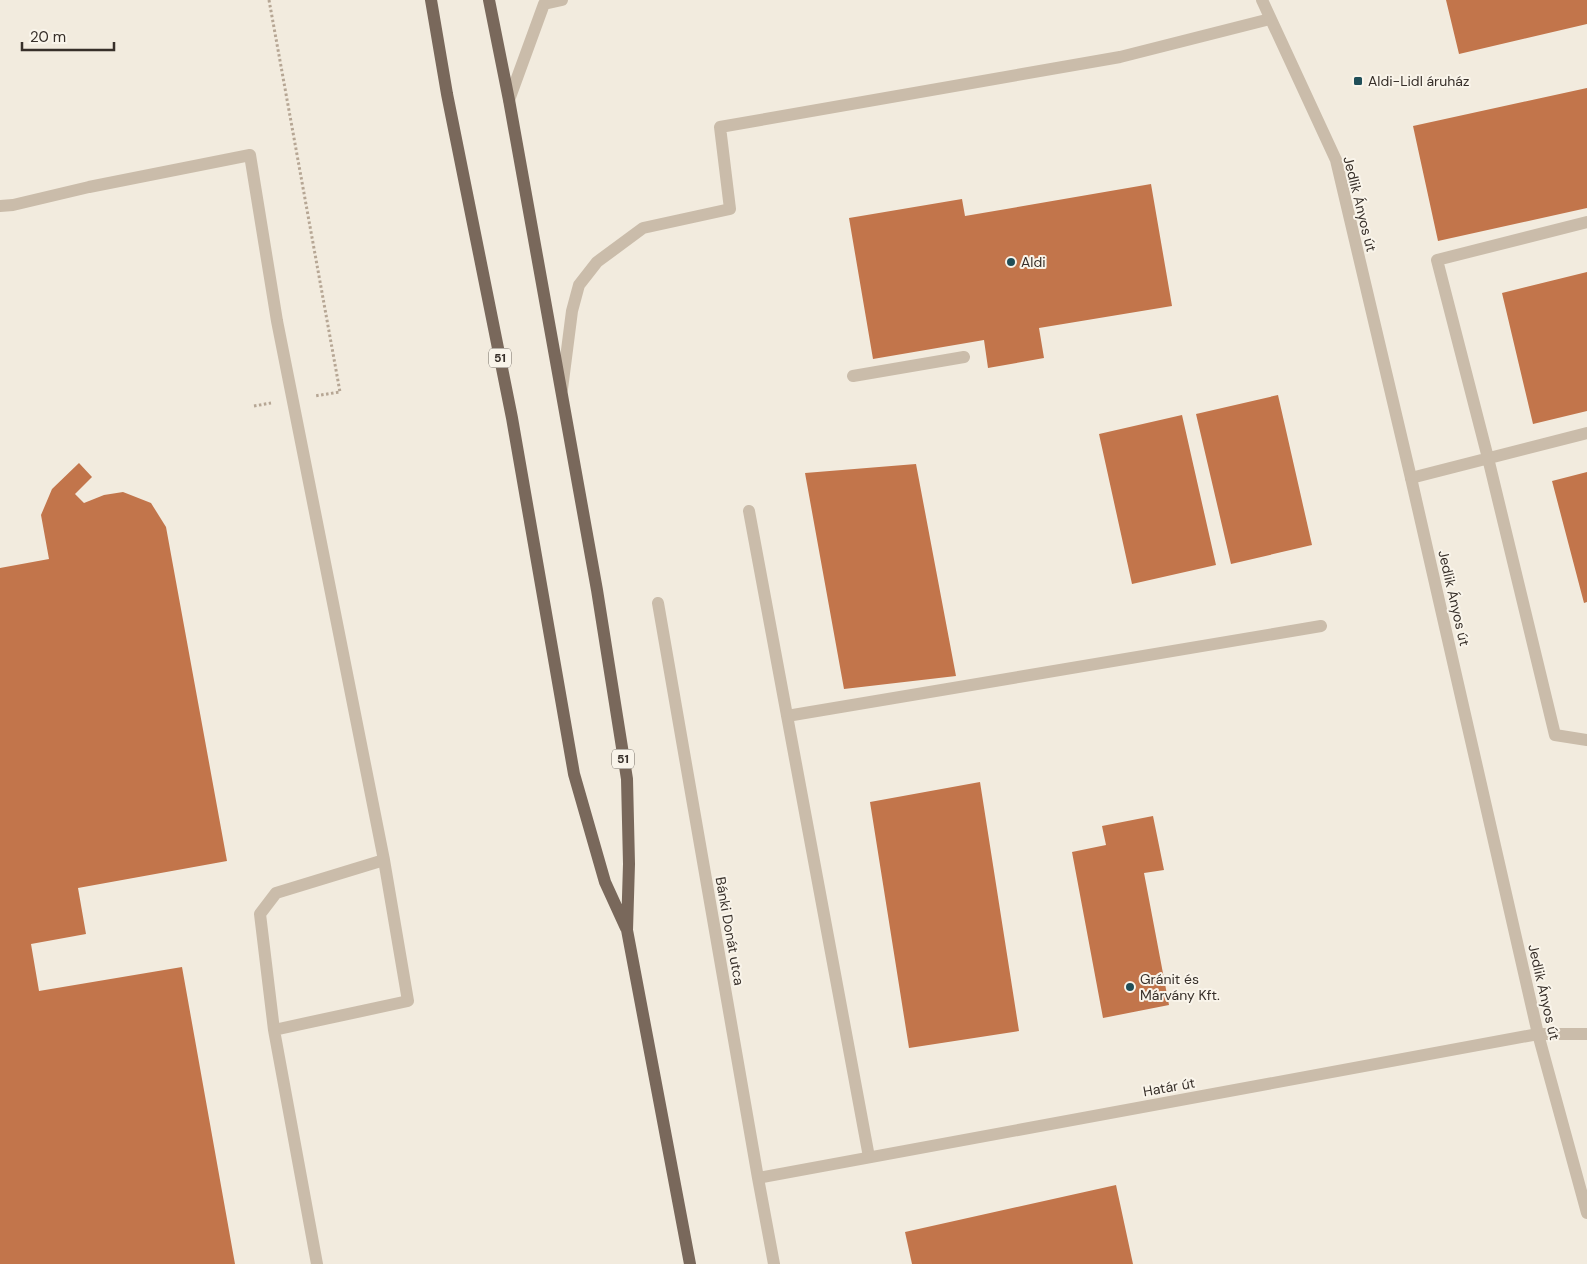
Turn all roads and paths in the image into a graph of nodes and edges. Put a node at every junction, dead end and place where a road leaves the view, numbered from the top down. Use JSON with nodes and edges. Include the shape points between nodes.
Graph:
{"nodes":[{"id":1,"x":269,"y":0,"type":"edge"},
{"id":2,"x":431,"y":0,"type":"edge"},
{"id":3,"x":488,"y":0,"type":"edge"},
{"id":4,"x":562,"y":0,"type":"edge"},
{"id":5,"x":1262,"y":0,"type":"edge"},
{"id":6,"x":544,"y":2,"type":"edge"},
{"id":7,"x":1270,"y":19,"type":"junction"},
{"id":8,"x":509,"y":100,"type":"junction"},
{"id":9,"x":0,"y":206,"type":"edge"},
{"id":10,"x":1587,"y":222,"type":"edge"},
{"id":11,"x":964,"y":357,"type":"dead end"},
{"id":12,"x":854,"y":376,"type":"dead end"},
{"id":13,"x":562,"y":393,"type":"junction"},
{"id":14,"x":292,"y":399,"type":"junction"},
{"id":15,"x":254,"y":406,"type":"dead end"},
{"id":16,"x":1587,"y":433,"type":"edge"},
{"id":17,"x":1488,"y":458,"type":"junction"},
{"id":18,"x":1411,"y":478,"type":"junction"},
{"id":19,"x":749,"y":511,"type":"dead end"},
{"id":20,"x":658,"y":603,"type":"dead end"},
{"id":21,"x":1321,"y":626,"type":"dead end"},
{"id":22,"x":787,"y":716,"type":"junction"},
{"id":23,"x":1587,"y":740,"type":"edge"},
{"id":24,"x":384,"y":860,"type":"junction"},
{"id":25,"x":627,"y":930,"type":"junction"},
{"id":26,"x":274,"y":1030,"type":"junction"},
{"id":27,"x":1538,"y":1034,"type":"junction"},
{"id":28,"x":1587,"y":1034,"type":"edge"},
{"id":29,"x":869,"y":1158,"type":"junction"},
{"id":30,"x":758,"y":1178,"type":"junction"},
{"id":31,"x":1587,"y":1213,"type":"edge"},
{"id":32,"x":317,"y":1264,"type":"edge"},
{"id":33,"x":690,"y":1264,"type":"edge"},
{"id":34,"x":774,"y":1264,"type":"edge"}],
"edges":[{"from":1,"to":14,"type":"path","via":[[340,392]]},
{"from":2,"to":25,"type":"main road","number":"51","via":[[512,418],[574,774],[605,882]]},
{"from":3,"to":8,"type":"main road","number":"51"},
{"from":4,"to":6,"type":"street"},
{"from":5,"to":7,"type":"street","name":"Jedlik Ányos út"},
{"from":6,"to":8,"type":"street"},
{"from":7,"to":13,"type":"street","via":[[1120,57],[720,127],[730,209],[643,228],[597,262],[579,285],[572,311]]},
{"from":7,"to":18,"type":"street","name":"Jedlik Ányos út","via":[[1336,160]]},
{"from":8,"to":13,"type":"main road","number":"51"},
{"from":9,"to":14,"type":"street","via":[[250,155]]},
{"from":10,"to":17,"type":"street","via":[[1437,260]]},
{"from":11,"to":12,"type":"street"},
{"from":13,"to":25,"type":"main road","number":"51","via":[[626,779]]},
{"from":14,"to":15,"type":"path"},
{"from":14,"to":24,"type":"street"},
{"from":16,"to":17,"type":"street"},
{"from":17,"to":18,"type":"street"},
{"from":17,"to":23,"type":"street","via":[[1555,735]]},
{"from":18,"to":27,"type":"street","name":"Jedlik Ányos út"},
{"from":19,"to":22,"type":"street"},
{"from":20,"to":30,"type":"street","name":"Bánki Donát utca"},
{"from":21,"to":22,"type":"street"},
{"from":22,"to":29,"type":"street"},
{"from":24,"to":26,"type":"street","via":[[276,892],[260,914]]},
{"from":24,"to":26,"type":"street","via":[[408,1001]]},
{"from":25,"to":33,"type":"main road","number":"51"},
{"from":26,"to":32,"type":"street"},
{"from":27,"to":28,"type":"street","name":"Határ út"},
{"from":27,"to":29,"type":"street","name":"Határ út"},
{"from":27,"to":31,"type":"street","name":"Jedlik Ányos út"},
{"from":29,"to":30,"type":"street","name":"Határ út"},
{"from":30,"to":34,"type":"street","name":"Bánki Donát utca"}]}
